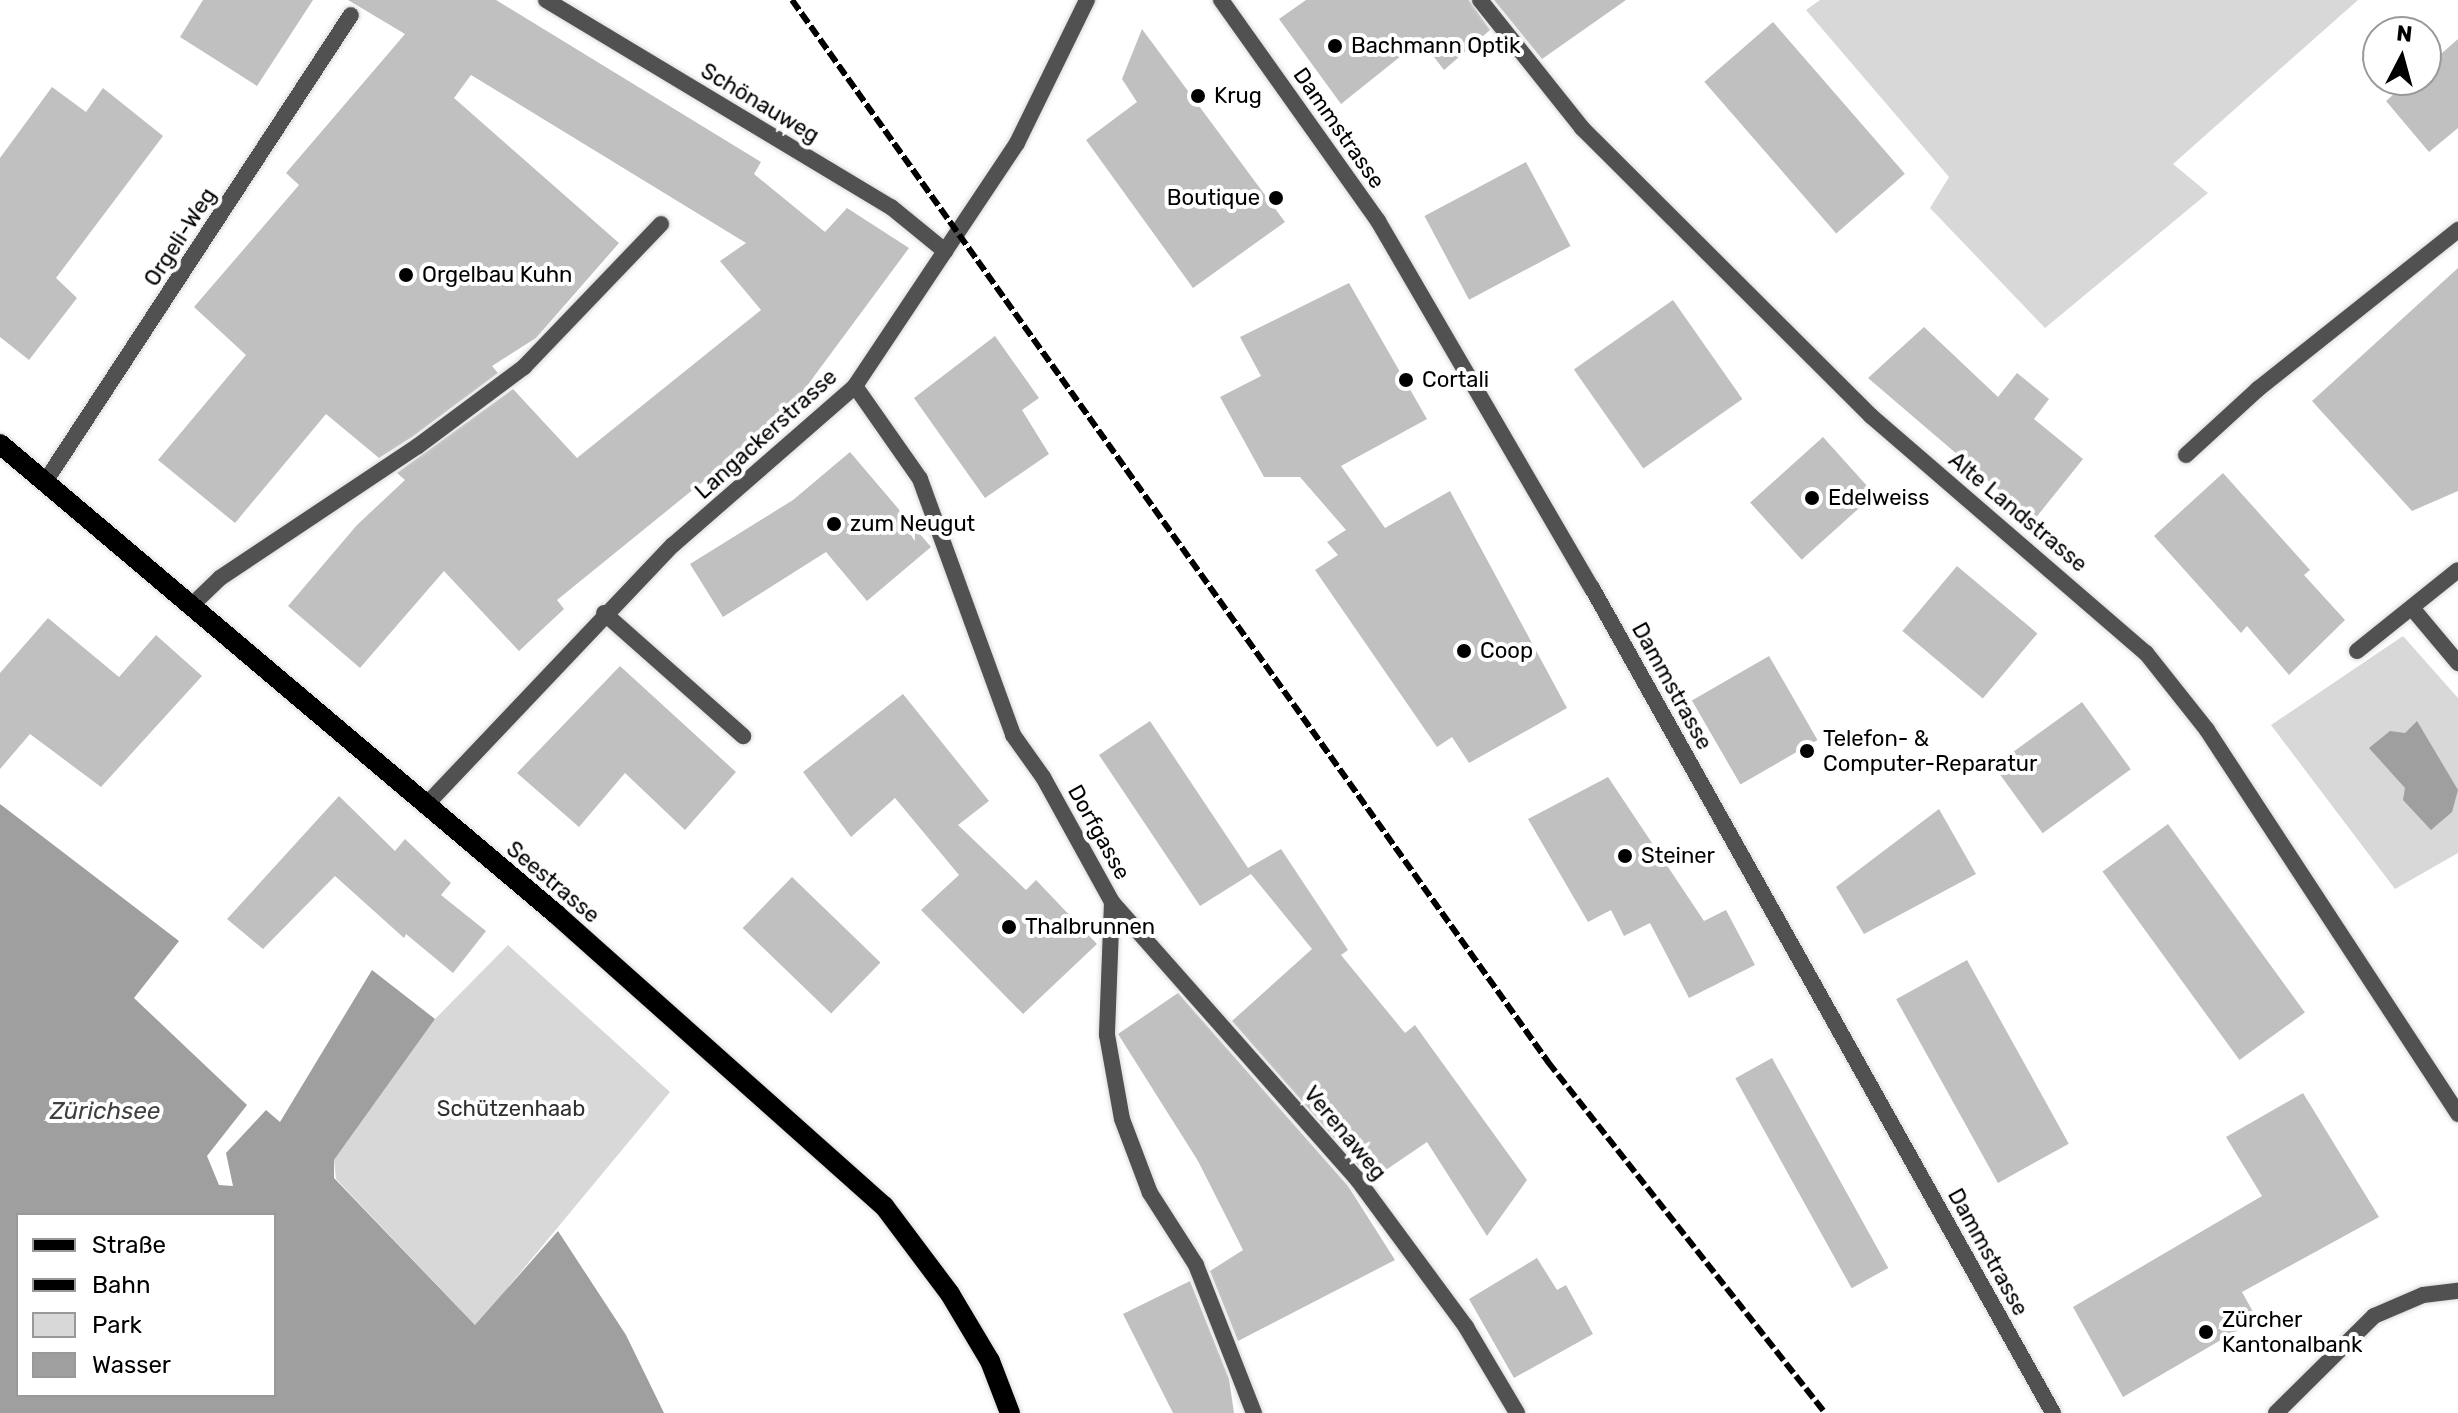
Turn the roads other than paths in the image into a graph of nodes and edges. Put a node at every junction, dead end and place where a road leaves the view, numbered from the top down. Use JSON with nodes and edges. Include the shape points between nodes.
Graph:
{"nodes":[{"id":1,"x":546,"y":0,"type":"edge"},
{"id":2,"x":1087,"y":0,"type":"edge"},
{"id":3,"x":1221,"y":0,"type":"edge"},
{"id":4,"x":1480,"y":0,"type":"edge"},
{"id":5,"x":351,"y":15,"type":"dead end"},
{"id":6,"x":661,"y":224,"type":"dead end"},
{"id":7,"x":2458,"y":230,"type":"edge"},
{"id":8,"x":945,"y":251,"type":"junction"},
{"id":9,"x":855,"y":386,"type":"junction"},
{"id":10,"x":0,"y":444,"type":"edge"},
{"id":11,"x":2186,"y":455,"type":"dead end"},
{"id":12,"x":45,"y":482,"type":"junction"},
{"id":13,"x":2458,"y":570,"type":"edge"},
{"id":14,"x":191,"y":606,"type":"junction"},
{"id":15,"x":2412,"y":608,"type":"junction"},
{"id":16,"x":604,"y":613,"type":"junction"},
{"id":17,"x":2357,"y":651,"type":"dead end"},
{"id":18,"x":2458,"y":663,"type":"edge"},
{"id":19,"x":743,"y":736,"type":"dead end"},
{"id":20,"x":425,"y":806,"type":"junction"},
{"id":21,"x":1112,"y":902,"type":"junction"},
{"id":22,"x":2458,"y":1114,"type":"edge"},
{"id":23,"x":2458,"y":1291,"type":"edge"},
{"id":24,"x":1010,"y":1413,"type":"edge"},
{"id":25,"x":1254,"y":1413,"type":"edge"},
{"id":26,"x":1517,"y":1413,"type":"edge"},
{"id":27,"x":2053,"y":1413,"type":"edge"},
{"id":28,"x":2276,"y":1413,"type":"edge"}],
"edges":[{"from":1,"to":8,"type":"street","name":"Schönauweg","via":[[891,207]]},
{"from":2,"to":8,"type":"street","name":"Langackerstrasse","via":[[1017,143]]},
{"from":3,"to":27,"type":"street","name":"Dammstrasse","via":[[1378,221],[1592,588]]},
{"from":4,"to":22,"type":"street","name":"Alte Landstrasse","via":[[1601,147],[1871,416],[2146,653],[2207,730]]},
{"from":5,"to":12,"type":"street","name":"Orgeli-Weg"},
{"from":6,"to":14,"type":"street","via":[[524,367],[418,446],[220,578]]},
{"from":7,"to":11,"type":"street","via":[[2258,389]]},
{"from":8,"to":9,"type":"street","name":"Langackerstrasse"},
{"from":9,"to":16,"type":"street","name":"Langackerstrasse","via":[[673,545]]},
{"from":9,"to":21,"type":"street","name":"Dorfgasse","via":[[920,479],[1013,735],[1043,777]]},
{"from":10,"to":12,"type":"main road","name":"Seestrasse"},
{"from":12,"to":14,"type":"main road","name":"Seestrasse"},
{"from":13,"to":15,"type":"street"},
{"from":14,"to":20,"type":"main road","name":"Seestrasse"},
{"from":15,"to":17,"type":"street"},
{"from":15,"to":18,"type":"street"},
{"from":16,"to":19,"type":"street"},
{"from":16,"to":20,"type":"street","name":"Langackerstrasse"},
{"from":20,"to":24,"type":"main road","name":"Seestrasse","via":[[884,1206],[950,1294],[990,1361]]},
{"from":21,"to":25,"type":"street","name":"Dorfgasse","via":[[1107,1035],[1122,1119],[1150,1193],[1196,1265]]},
{"from":21,"to":26,"type":"street","name":"Verenaweg","via":[[1357,1179],[1466,1327]]},
{"from":23,"to":28,"type":"street","via":[[2423,1295],[2374,1316]]}]}
